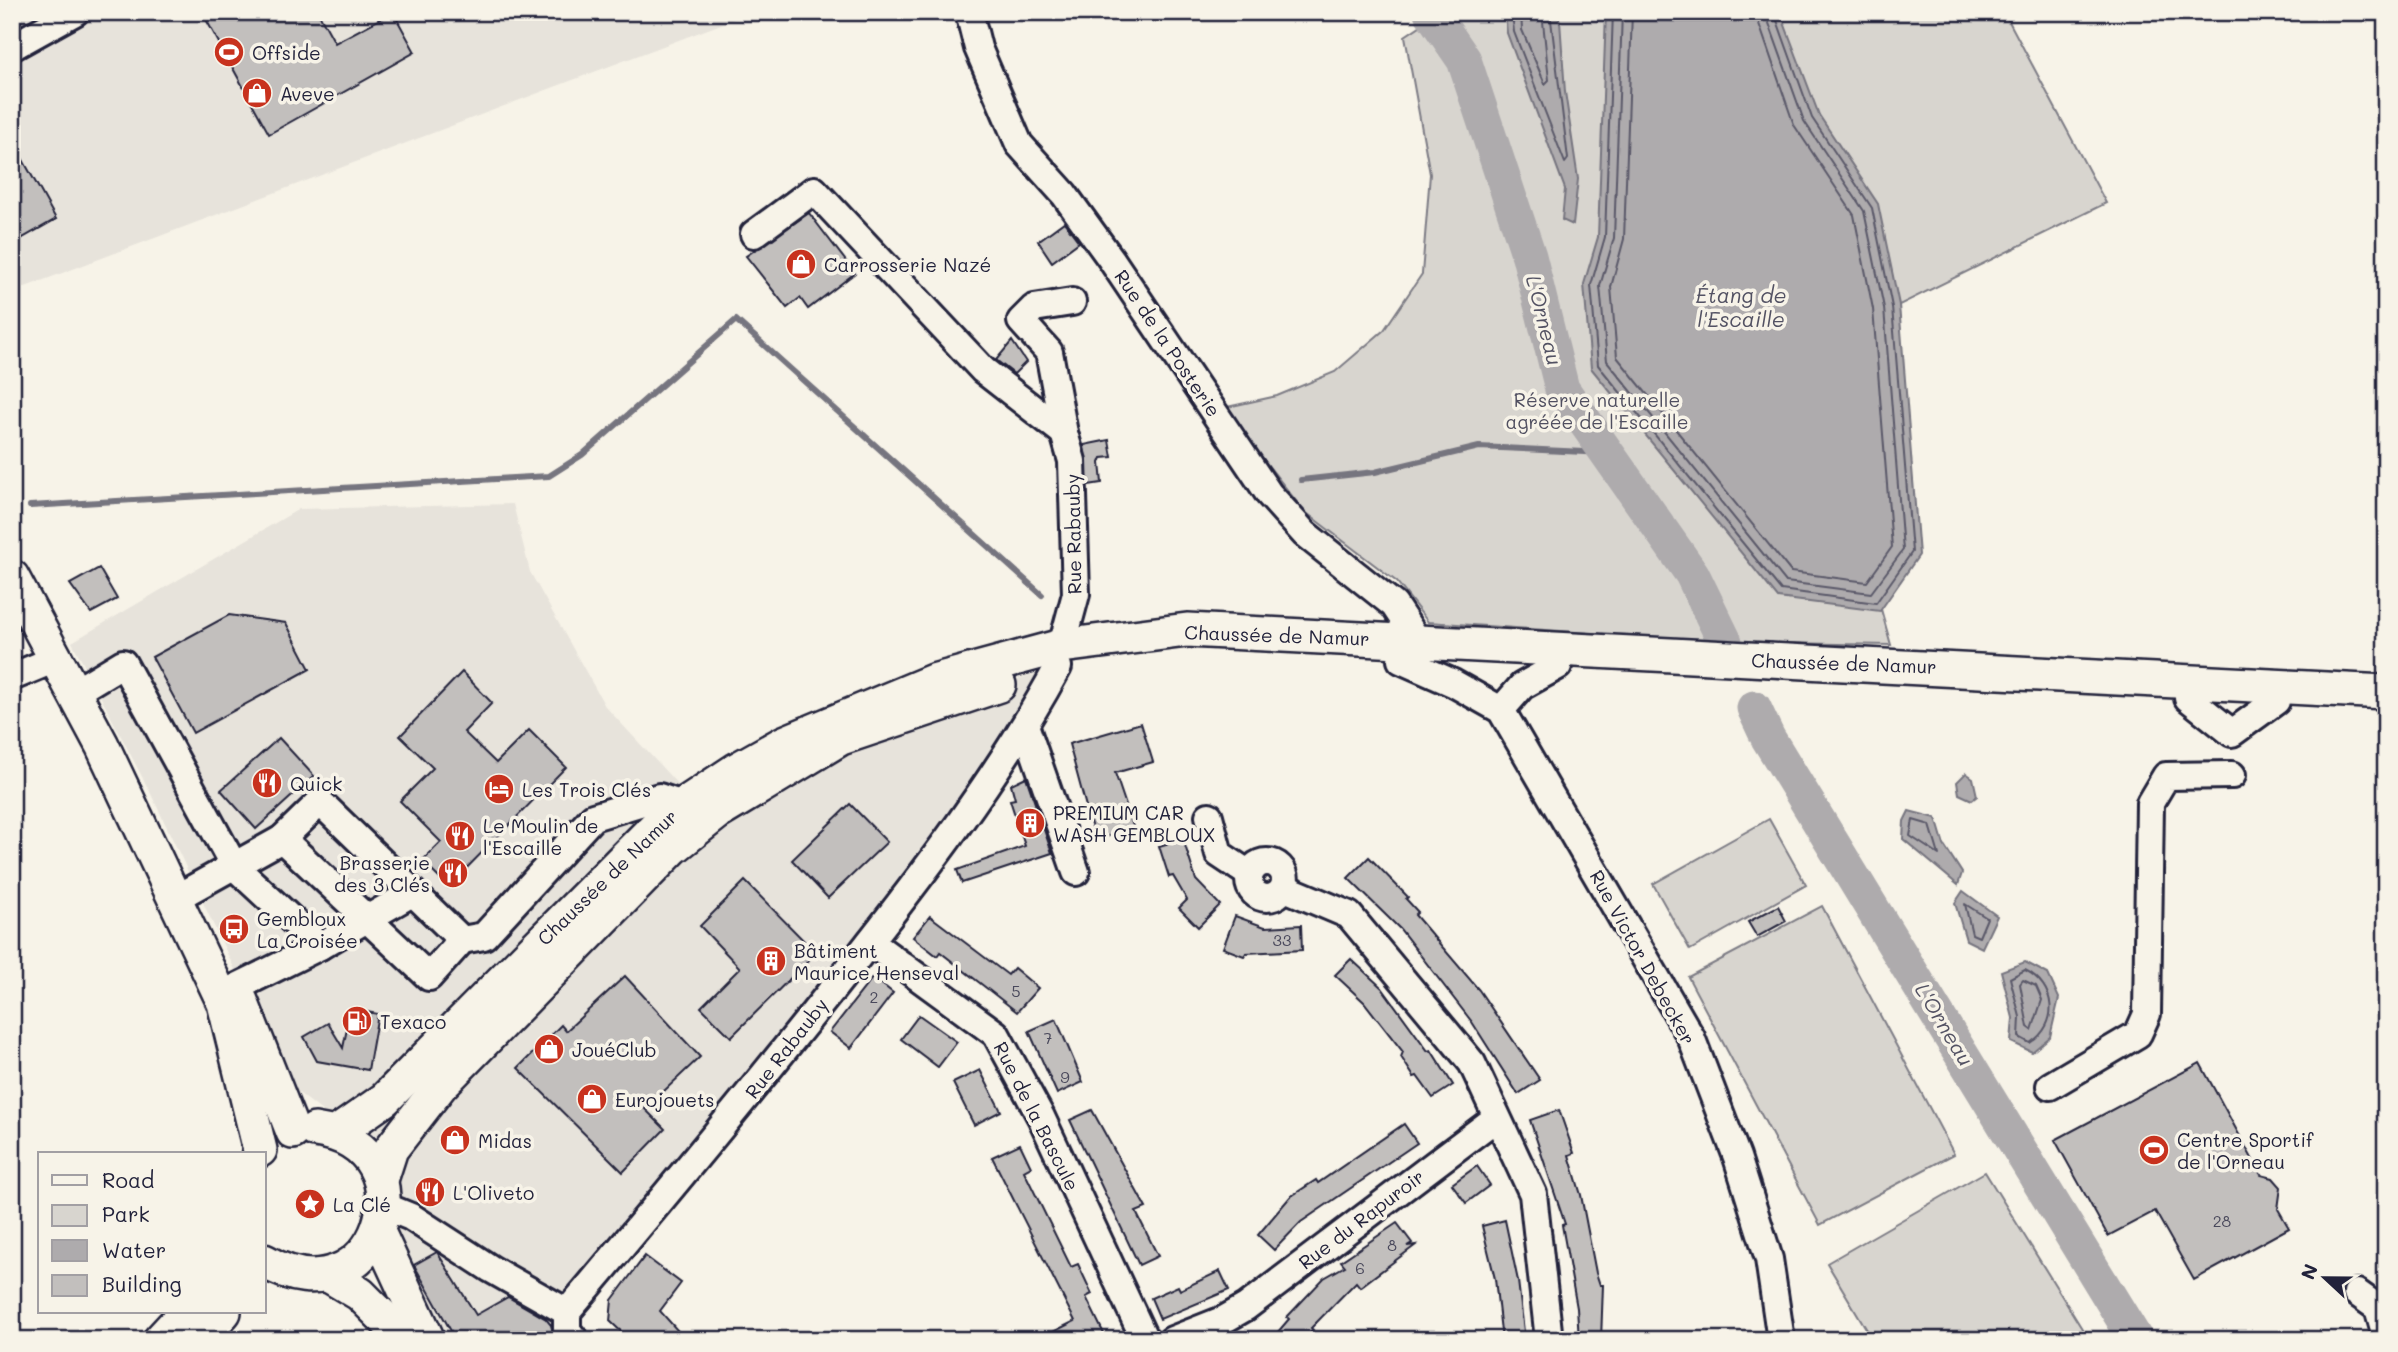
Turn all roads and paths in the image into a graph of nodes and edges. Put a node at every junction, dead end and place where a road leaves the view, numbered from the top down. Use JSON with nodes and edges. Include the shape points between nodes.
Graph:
{"nodes":[{"id":1,"x":75,"y":12,"type":"edge"},
{"id":2,"x":969,"y":12,"type":"edge"},
{"id":3,"x":12,"y":47,"type":"edge"},
{"id":4,"x":754,"y":234,"type":"dead end"},
{"id":5,"x":1072,"y":302,"type":"dead end"},
{"id":6,"x":1064,"y":433,"type":"junction"},
{"id":7,"x":12,"y":577,"type":"edge"},
{"id":8,"x":1409,"y":650,"type":"junction"},
{"id":9,"x":1060,"y":657,"type":"junction"},
{"id":10,"x":58,"y":658,"type":"junction"},
{"id":11,"x":1682,"y":665,"type":"junction"},
{"id":12,"x":1558,"y":666,"type":"junction"},
{"id":13,"x":1798,"y":671,"type":"junction"},
{"id":14,"x":12,"y":677,"type":"edge"},
{"id":15,"x":75,"y":692,"type":"junction"},
{"id":16,"x":2386,"y":692,"type":"edge"},
{"id":17,"x":2386,"y":708,"type":"edge"},
{"id":18,"x":1502,"y":710,"type":"junction"},
{"id":19,"x":1026,"y":728,"type":"junction"},
{"id":20,"x":102,"y":745,"type":"junction"},
{"id":21,"x":2232,"y":775,"type":"dead end"},
{"id":22,"x":682,"y":805,"type":"junction"},
{"id":23,"x":1209,"y":816,"type":"dead end"},
{"id":24,"x":282,"y":839,"type":"junction"},
{"id":25,"x":233,"y":866,"type":"junction"},
{"id":26,"x":1076,"y":872,"type":"dead end"},
{"id":27,"x":1249,"y":874,"type":"junction"},
{"id":28,"x":1285,"y":888,"type":"junction"},
{"id":29,"x":412,"y":893,"type":"junction"},
{"id":30,"x":183,"y":894,"type":"junction"},
{"id":31,"x":367,"y":921,"type":"junction"},
{"id":32,"x":462,"y":940,"type":"junction"},
{"id":33,"x":870,"y":942,"type":"junction"},
{"id":34,"x":320,"y":946,"type":"junction"},
{"id":35,"x":235,"y":988,"type":"junction"},
{"id":36,"x":2050,"y":1086,"type":"dead end"},
{"id":37,"x":1496,"y":1118,"type":"junction"},
{"id":38,"x":293,"y":1132,"type":"junction"},
{"id":39,"x":335,"y":1134,"type":"junction"},
{"id":40,"x":258,"y":1152,"type":"edge"},
{"id":41,"x":381,"y":1206,"type":"junction"},
{"id":42,"x":270,"y":1271,"type":"edge"},
{"id":43,"x":328,"y":1275,"type":"junction"},
{"id":44,"x":2357,"y":1293,"type":"dead end"},
{"id":45,"x":567,"y":1312,"type":"junction"},
{"id":46,"x":184,"y":1314,"type":"edge"},
{"id":47,"x":222,"y":1314,"type":"edge"},
{"id":48,"x":2386,"y":1336,"type":"edge"},
{"id":49,"x":160,"y":1340,"type":"edge"},
{"id":50,"x":200,"y":1340,"type":"edge"},
{"id":51,"x":406,"y":1340,"type":"edge"},
{"id":52,"x":428,"y":1340,"type":"edge"},
{"id":53,"x":575,"y":1340,"type":"edge"},
{"id":54,"x":1145,"y":1340,"type":"edge"},
{"id":55,"x":1172,"y":1340,"type":"edge"},
{"id":56,"x":1549,"y":1340,"type":"edge"},
{"id":57,"x":1782,"y":1340,"type":"edge"}],
"edges":[{"from":1,"to":3,"type":"street"},
{"from":2,"to":8,"type":"street","name":"Rue de la Posterie","via":[[978,48],[1019,144],[1064,194],[1111,259],[1269,494],[1305,534],[1394,605]]},
{"from":4,"to":6,"type":"street","via":[[814,190],[983,370]]},
{"from":5,"to":6,"type":"street","name":"Rue Rabauby","via":[[1034,308],[1021,321],[1049,352]]},
{"from":6,"to":9,"type":"street","name":"Rue Rabauby","via":[[1072,461],[1076,594]]},
{"from":7,"to":10,"type":"main road"},
{"from":8,"to":9,"type":"main road","name":"Chaussée de Namur","via":[[1186,631]]},
{"from":8,"to":11,"type":"main road","name":"Chaussée de Namur"},
{"from":8,"to":12,"type":"main road","name":"Chaussée de Namur"},
{"from":8,"to":18,"type":"street","via":[[1453,683]]},
{"from":9,"to":19,"type":"street","name":"Rue Rabauby"},
{"from":9,"to":22,"type":"main road","name":"Chaussée de Namur","via":[[933,681],[879,702],[784,743]]},
{"from":9,"to":41,"type":"main road","name":"Chaussée de Namur","via":[[841,738],[707,821],[673,848],[440,1086],[391,1149]]},
{"from":10,"to":14,"type":"street"},
{"from":10,"to":15,"type":"main road"},
{"from":11,"to":12,"type":"main road","name":"Chaussée de Namur"},
{"from":11,"to":13,"type":"main road","name":"Chaussée de Namur"},
{"from":12,"to":18,"type":"street","via":[[1522,686]]},
{"from":13,"to":16,"type":"main road","name":"Chaussée de Namur"},
{"from":13,"to":17,"type":"main road","name":"Chaussée de Namur"},
{"from":15,"to":20,"type":"main road"},
{"from":15,"to":25,"type":"street","via":[[123,663]]},
{"from":18,"to":57,"type":"street","name":"Rue Victor Debecker","via":[[1691,1037],[1737,1157],[1769,1259]]},
{"from":19,"to":26,"type":"street"},
{"from":19,"to":33,"type":"street","name":"Rue Rabauby","via":[[967,815]]},
{"from":20,"to":30,"type":"main road"},
{"from":20,"to":40,"type":"main road","via":[[224,1003]]},
{"from":21,"to":36,"type":"street","via":[[2166,776],[2150,803],[2147,1014],[2138,1034]]},
{"from":22,"to":32,"type":"street","via":[[659,797],[593,817],[484,936]]},
{"from":22,"to":39,"type":"main road","name":"Chaussée de Namur","via":[[386,1099]]},
{"from":23,"to":27,"type":"street","via":[[1219,854]]},
{"from":24,"to":25,"type":"street"},
{"from":24,"to":29,"type":"street","via":[[320,802]]},
{"from":24,"to":31,"type":"street"},
{"from":25,"to":30,"type":"street"},
{"from":25,"to":34,"type":"street"},
{"from":27,"to":28,"type":"street","via":[[1252,893],[1270,900]]},
{"from":27,"to":28,"type":"street","via":[[1277,855],[1285,873]]},
{"from":28,"to":37,"type":"street","via":[[1349,915],[1472,1063]]},
{"from":29,"to":31,"type":"street"},
{"from":29,"to":32,"type":"street"},
{"from":30,"to":35,"type":"main road"},
{"from":31,"to":32,"type":"street","via":[[429,977]]},
{"from":31,"to":34,"type":"street"},
{"from":33,"to":45,"type":"street","name":"Rue Rabauby","via":[[724,1127]]},
{"from":33,"to":54,"type":"street","name":"Rue de la Bascule","via":[[996,1034],[1041,1117]]},
{"from":34,"to":35,"type":"street"},
{"from":35,"to":38,"type":"main road"},
{"from":37,"to":55,"type":"street","name":"Rue du Rapuroir","via":[[1225,1319]]},
{"from":37,"to":56,"type":"street","via":[[1533,1194]]},
{"from":38,"to":39,"type":"main road"},
{"from":38,"to":40,"type":"main road"},
{"from":39,"to":41,"type":"main road","via":[[363,1151]]},
{"from":41,"to":43,"type":"main road","name":"Chaussée de Namur","via":[[366,1251],[349,1266]]},
{"from":41,"to":45,"type":"street","via":[[411,1217]]},
{"from":41,"to":52,"type":"main road"},
{"from":42,"to":43,"type":"main road","via":[[305,1277]]},
{"from":43,"to":51,"type":"main road","via":[[360,1294]]},
{"from":44,"to":48,"type":"street","via":[[2378,1308]]},
{"from":45,"to":53,"type":"street","via":[[567,1330]]},
{"from":46,"to":49,"type":"main road"},
{"from":47,"to":50,"type":"main road"}]}
